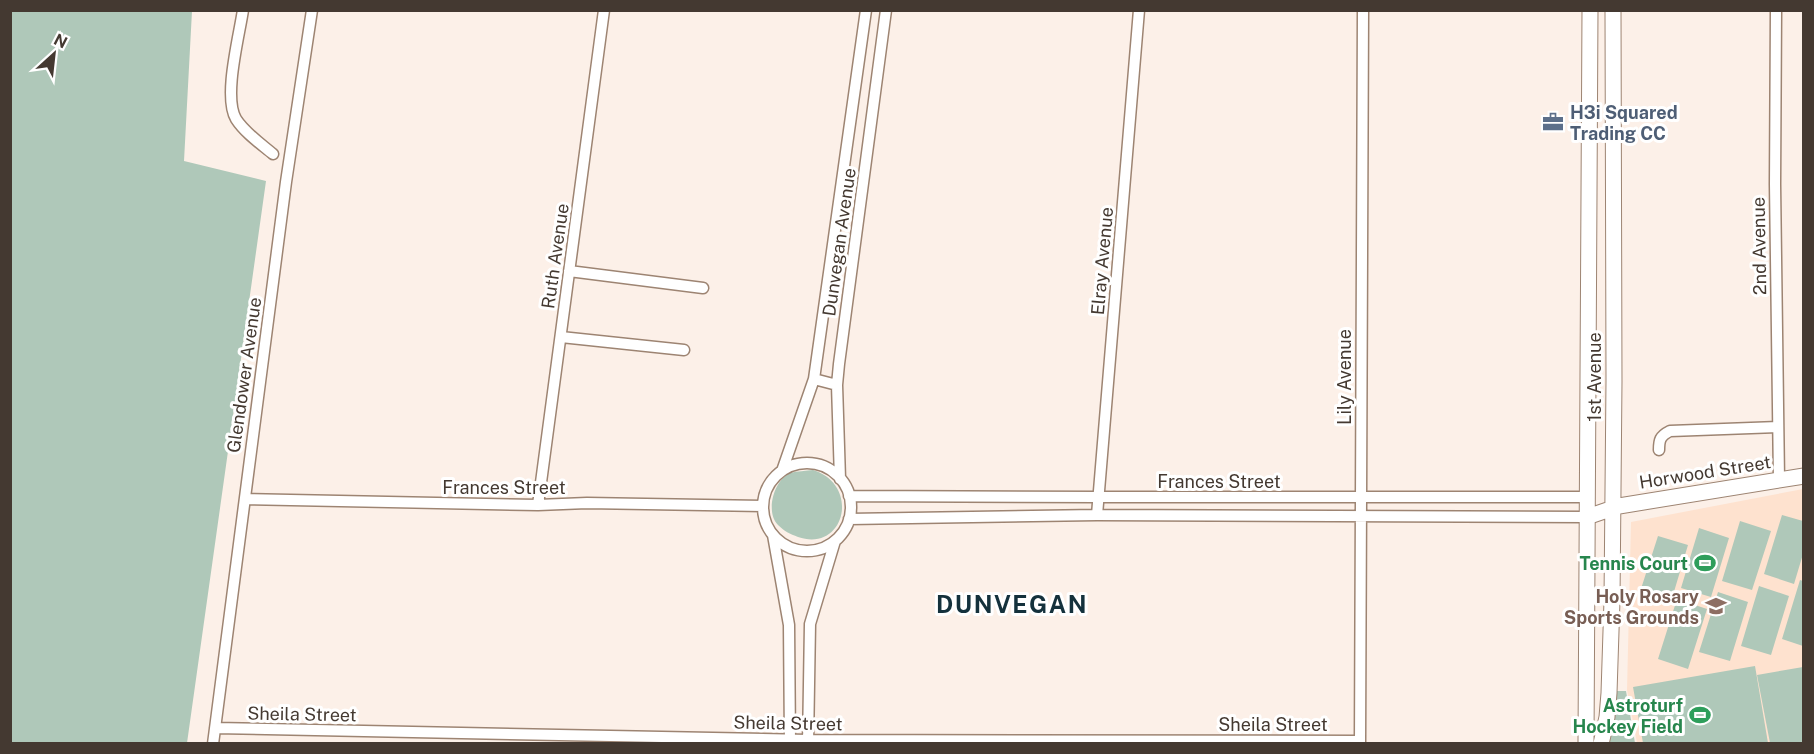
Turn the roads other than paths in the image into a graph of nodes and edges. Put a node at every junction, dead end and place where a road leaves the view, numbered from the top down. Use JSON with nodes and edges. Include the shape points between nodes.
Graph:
{"nodes":[{"id":1,"x":243,"y":10,"type":"edge"},
{"id":2,"x":312,"y":10,"type":"edge"},
{"id":3,"x":604,"y":10,"type":"edge"},
{"id":4,"x":866,"y":10,"type":"edge"},
{"id":5,"x":886,"y":10,"type":"edge"},
{"id":6,"x":1139,"y":10,"type":"edge"},
{"id":7,"x":1363,"y":10,"type":"edge"},
{"id":8,"x":1590,"y":10,"type":"edge"},
{"id":9,"x":1613,"y":10,"type":"edge"},
{"id":10,"x":1776,"y":10,"type":"edge"},
{"id":11,"x":857,"y":72,"type":"junction"},
{"id":12,"x":878,"y":75,"type":"junction"},
{"id":13,"x":1589,"y":79,"type":"junction"},
{"id":14,"x":1613,"y":81,"type":"junction"},
{"id":15,"x":273,"y":154,"type":"dead end"},
{"id":16,"x":843,"y":171,"type":"junction"},
{"id":17,"x":865,"y":174,"type":"junction"},
{"id":18,"x":569,"y":271,"type":"junction"},
{"id":19,"x":828,"y":280,"type":"junction"},
{"id":20,"x":850,"y":284,"type":"junction"},
{"id":21,"x":704,"y":288,"type":"dead end"},
{"id":22,"x":561,"y":337,"type":"junction"},
{"id":23,"x":684,"y":350,"type":"dead end"},
{"id":24,"x":814,"y":379,"type":"junction"},
{"id":25,"x":1614,"y":381,"type":"junction"},
{"id":26,"x":1587,"y":382,"type":"junction"},
{"id":27,"x":837,"y":385,"type":"junction"},
{"id":28,"x":1778,"y":427,"type":"junction"},
{"id":29,"x":1659,"y":450,"type":"dead end"},
{"id":30,"x":782,"y":471,"type":"junction"},
{"id":31,"x":1803,"y":476,"type":"edge"},
{"id":32,"x":840,"y":479,"type":"junction"},
{"id":33,"x":1779,"y":480,"type":"junction"},
{"id":34,"x":849,"y":495,"type":"junction"},
{"id":35,"x":1099,"y":497,"type":"junction"},
{"id":36,"x":1360,"y":497,"type":"junction"},
{"id":37,"x":1588,"y":497,"type":"junction"},
{"id":38,"x":245,"y":499,"type":"junction"},
{"id":39,"x":538,"y":505,"type":"junction"},
{"id":40,"x":763,"y":506,"type":"junction"},
{"id":41,"x":1614,"y":507,"type":"junction"},
{"id":42,"x":1097,"y":515,"type":"junction"},
{"id":43,"x":1360,"y":515,"type":"junction"},
{"id":44,"x":1587,"y":517,"type":"junction"},
{"id":45,"x":849,"y":519,"type":"junction"},
{"id":46,"x":773,"y":535,"type":"junction"},
{"id":47,"x":835,"y":541,"type":"junction"},
{"id":48,"x":810,"y":624,"type":"junction"},
{"id":49,"x":789,"y":625,"type":"junction"},
{"id":50,"x":215,"y":729,"type":"junction"},
{"id":51,"x":790,"y":741,"type":"edge"},
{"id":52,"x":808,"y":742,"type":"edge"},
{"id":53,"x":1360,"y":742,"type":"edge"},
{"id":54,"x":213,"y":744,"type":"edge"},
{"id":55,"x":1586,"y":744,"type":"edge"},
{"id":56,"x":1601,"y":744,"type":"edge"}],
"edges":[{"from":1,"to":15,"type":"street","via":[[230,105],[242,127]]},
{"from":2,"to":38,"type":"street","name":"Glendower Avenue"},
{"from":3,"to":18,"type":"street","name":"Ruth Avenue"},
{"from":4,"to":11,"type":"street","name":"Dunvegan Avenue"},
{"from":5,"to":12,"type":"street","name":"Dunvegan Avenue"},
{"from":6,"to":35,"type":"street","name":"Elray Avenue"},
{"from":7,"to":36,"type":"street","name":"Lily Avenue"},
{"from":8,"to":13,"type":"main road","name":"1st Avenue"},
{"from":9,"to":14,"type":"main road","name":"1st Avenue"},
{"from":10,"to":28,"type":"street","name":"2nd Avenue"},
{"from":11,"to":12,"type":"street"},
{"from":11,"to":16,"type":"street","name":"Dunvegan Avenue"},
{"from":12,"to":17,"type":"street","name":"Dunvegan Avenue"},
{"from":13,"to":14,"type":"main road"},
{"from":13,"to":26,"type":"main road","name":"1st Avenue"},
{"from":14,"to":25,"type":"main road","name":"1st Avenue"},
{"from":16,"to":17,"type":"street"},
{"from":16,"to":19,"type":"street","name":"Dunvegan Avenue"},
{"from":17,"to":20,"type":"street","name":"Dunvegan Avenue"},
{"from":18,"to":21,"type":"street"},
{"from":18,"to":22,"type":"street","name":"Ruth Avenue"},
{"from":19,"to":20,"type":"street"},
{"from":19,"to":24,"type":"street","name":"Dunvegan Avenue"},
{"from":20,"to":27,"type":"street","name":"Dunvegan Avenue"},
{"from":22,"to":23,"type":"street"},
{"from":22,"to":39,"type":"street","name":"Ruth Avenue"},
{"from":24,"to":27,"type":"street"},
{"from":24,"to":30,"type":"street","name":"Dunvegan Avenue"},
{"from":25,"to":26,"type":"main road"},
{"from":25,"to":41,"type":"main road","name":"1st Avenue"},
{"from":26,"to":37,"type":"main road","name":"1st Avenue"},
{"from":27,"to":32,"type":"street","name":"Dunvegan Avenue"},
{"from":28,"to":29,"type":"street","via":[[1670,431],[1659,440]]},
{"from":28,"to":33,"type":"street","name":"2nd Avenue"},
{"from":30,"to":32,"type":"street","via":[[806,464],[825,468]]},
{"from":30,"to":40,"type":"street","via":[[772,480]]},
{"from":31,"to":33,"type":"main road","name":"Horwood Street"},
{"from":32,"to":34,"type":"street"},
{"from":33,"to":41,"type":"main road","name":"Horwood Street"},
{"from":34,"to":35,"type":"street","name":"Frances Street"},
{"from":34,"to":45,"type":"street"},
{"from":35,"to":36,"type":"street","name":"Frances Street"},
{"from":35,"to":42,"type":"street","name":"Elray Avenue"},
{"from":36,"to":37,"type":"street","name":"Frances Street"},
{"from":36,"to":43,"type":"street","name":"Lily Avenue"},
{"from":37,"to":41,"type":"main road"},
{"from":37,"to":44,"type":"main road","name":"1st Avenue"},
{"from":38,"to":39,"type":"street","name":"Frances Street"},
{"from":38,"to":50,"type":"street","name":"Glendower Avenue"},
{"from":39,"to":40,"type":"street","name":"Frances Street"},
{"from":40,"to":46,"type":"street"},
{"from":41,"to":44,"type":"main road","name":"Horwood Street"},
{"from":41,"to":56,"type":"main road","name":"1st Avenue","via":[[1610,685]]},
{"from":42,"to":43,"type":"street","name":"Frances Street"},
{"from":42,"to":45,"type":"street","name":"Frances Street"},
{"from":43,"to":44,"type":"street","name":"Frances Street"},
{"from":43,"to":53,"type":"street","name":"Lily Avenue"},
{"from":44,"to":55,"type":"main road","name":"1st Avenue"},
{"from":45,"to":47,"type":"street"},
{"from":46,"to":47,"type":"street","via":[[796,550],[817,550]]},
{"from":46,"to":49,"type":"street"},
{"from":47,"to":48,"type":"street"},
{"from":48,"to":49,"type":"street"},
{"from":48,"to":52,"type":"street"},
{"from":49,"to":51,"type":"street"},
{"from":50,"to":51,"type":"street","name":"Sheila Street"},
{"from":50,"to":54,"type":"street","name":"Glendower Avenue"},
{"from":51,"to":52,"type":"street","name":"Sheila Street"},
{"from":52,"to":53,"type":"street","name":"Sheila Street"}]}
